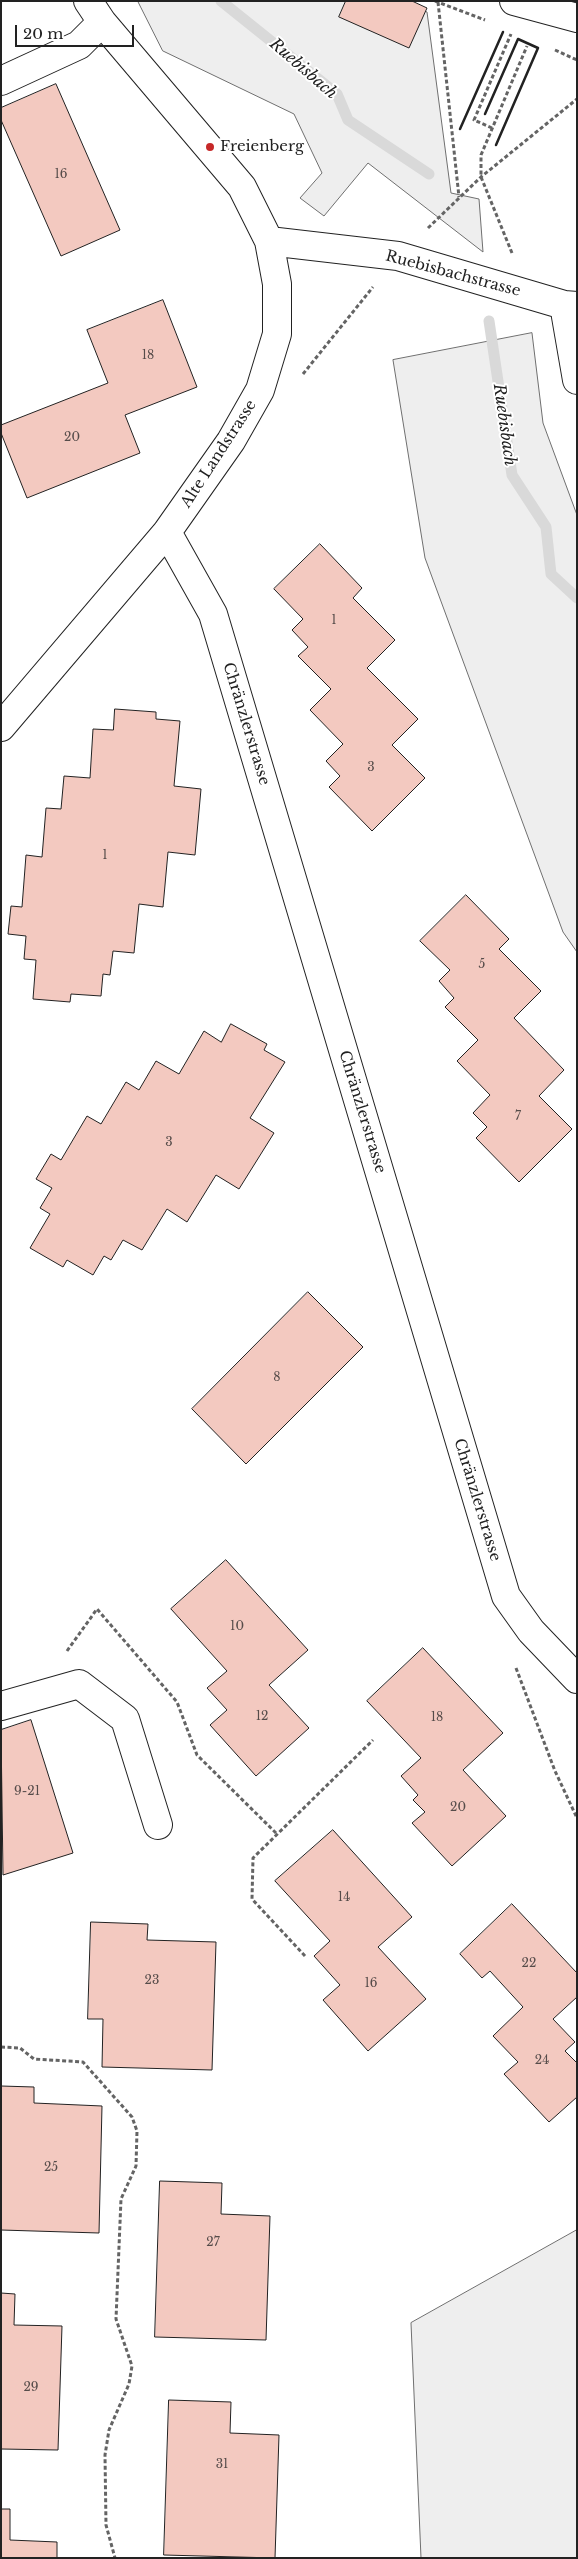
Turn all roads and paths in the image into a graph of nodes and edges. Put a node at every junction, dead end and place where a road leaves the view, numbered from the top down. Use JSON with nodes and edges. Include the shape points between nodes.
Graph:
{"nodes":[{"id":1,"x":514,"y":1,"type":"edge"},
{"id":2,"x":438,"y":2,"type":"edge"},
{"id":3,"x":95,"y":12,"type":"edge"},
{"id":4,"x":577,"y":18,"type":"edge"},
{"id":5,"x":512,"y":30,"type":"dead end"},
{"id":6,"x":527,"y":46,"type":"dead end"},
{"id":7,"x":1,"y":81,"type":"edge"},
{"id":8,"x":577,"y":99,"type":"edge"},
{"id":9,"x":492,"y":128,"type":"junction"},
{"id":10,"x":481,"y":177,"type":"junction"},
{"id":11,"x":459,"y":198,"type":"dead end"},
{"id":12,"x":269,"y":241,"type":"junction"},
{"id":13,"x":530,"y":294,"type":"junction"},
{"id":14,"x":571,"y":306,"type":"edge"},
{"id":15,"x":577,"y":380,"type":"edge"},
{"id":16,"x":167,"y":532,"type":"junction"},
{"id":17,"x":1,"y":727,"type":"edge"},
{"id":18,"x":513,"y":1660,"type":"dead end"},
{"id":19,"x":577,"y":1679,"type":"edge"},
{"id":20,"x":1,"y":1706,"type":"edge"},
{"id":21,"x":373,"y":1740,"type":"dead end"},
{"id":22,"x":577,"y":1818,"type":"edge"},
{"id":23,"x":158,"y":1825,"type":"dead end"},
{"id":24,"x":305,"y":1956,"type":"dead end"},
{"id":25,"x":1,"y":2048,"type":"edge"},
{"id":26,"x":115,"y":2558,"type":"edge"}],
"edges":[{"from":1,"to":4,"type":"street"},
{"from":2,"to":11,"type":"path"},
{"from":3,"to":7,"type":"street","via":[[78,45]]},
{"from":3,"to":12,"type":"street","name":"Alte Landstrasse","via":[[242,187]]},
{"from":5,"to":9,"type":"path","via":[[474,120]]},
{"from":6,"to":9,"type":"path"},
{"from":8,"to":10,"type":"path"},
{"from":9,"to":10,"type":"path","via":[[481,155]]},
{"from":10,"to":13,"type":"path"},
{"from":12,"to":13,"type":"street","name":"Ruebisbachstrasse","via":[[398,256]]},
{"from":12,"to":16,"type":"street","name":"Alte Landstrasse","via":[[277,284],[277,334],[260,390],[231,441]]},
{"from":13,"to":14,"type":"street","name":"Ruebisbachstrasse"},
{"from":14,"to":15,"type":"street"},
{"from":16,"to":17,"type":"street","name":"Alte Landstrasse"},
{"from":16,"to":19,"type":"street","name":"Chränzlerstrasse","via":[[213,614],[506,1596],[531,1631]]},
{"from":18,"to":22,"type":"path","via":[[555,1771]]},
{"from":20,"to":23,"type":"street","via":[[79,1684],[125,1720]]},
{"from":21,"to":24,"type":"path","via":[[253,1858],[252,1899]]},
{"from":25,"to":26,"type":"path","via":[[20,2048],[34,2058],[83,2062],[132,2116],[137,2131],[136,2166],[121,2199],[116,2319],[132,2366],[129,2384],[109,2430],[106,2455],[106,2525]]}]}
